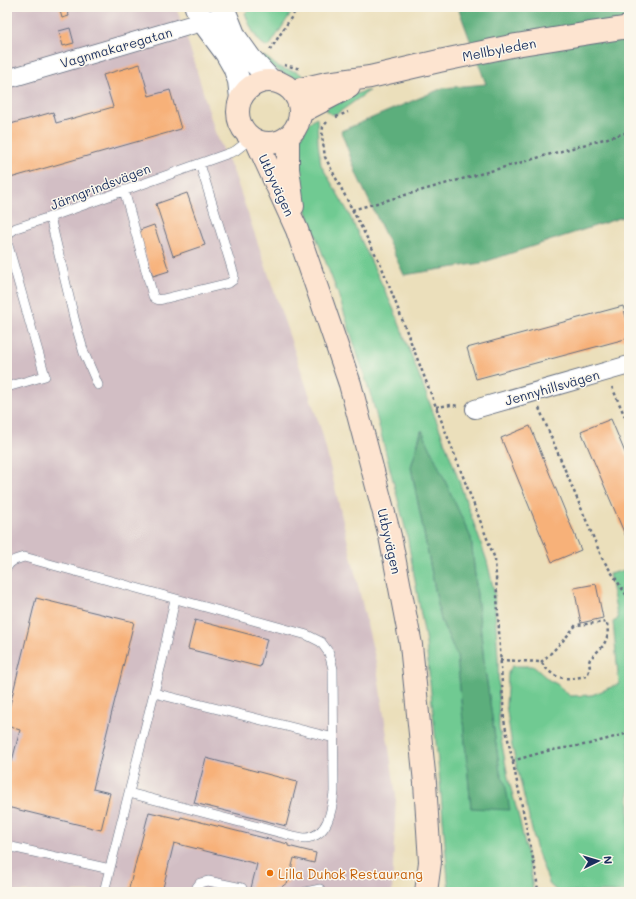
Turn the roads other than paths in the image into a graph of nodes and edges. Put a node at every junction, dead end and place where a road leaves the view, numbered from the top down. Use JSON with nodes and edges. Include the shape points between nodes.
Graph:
{"nodes":[{"id":1,"x":224,"y":11,"type":"edge"},
{"id":2,"x":200,"y":14,"type":"edge"},
{"id":3,"x":629,"y":27,"type":"edge"},
{"id":4,"x":370,"y":77,"type":"junction"},
{"id":5,"x":7,"y":79,"type":"edge"},
{"id":6,"x":271,"y":81,"type":"junction"},
{"id":7,"x":292,"y":91,"type":"junction"},
{"id":8,"x":241,"y":98,"type":"junction"},
{"id":9,"x":309,"y":107,"type":"junction"},
{"id":10,"x":288,"y":137,"type":"junction"},
{"id":11,"x":254,"y":139,"type":"junction"},
{"id":12,"x":200,"y":164,"type":"junction"},
{"id":13,"x":124,"y":190,"type":"junction"},
{"id":14,"x":50,"y":217,"type":"junction"},
{"id":15,"x":297,"y":230,"type":"junction"},
{"id":16,"x":9,"y":259,"type":"edge"},
{"id":17,"x":629,"y":365,"type":"edge"},
{"id":18,"x":98,"y":385,"type":"dead end"},
{"id":19,"x":7,"y":387,"type":"edge"},
{"id":20,"x":475,"y":409,"type":"road end"},
{"id":21,"x":7,"y":567,"type":"edge"},
{"id":22,"x":176,"y":599,"type":"junction"},
{"id":23,"x":154,"y":693,"type":"junction"},
{"id":24,"x":334,"y":738,"type":"junction"},
{"id":25,"x":129,"y":793,"type":"junction"},
{"id":26,"x":7,"y":846,"type":"edge"},
{"id":27,"x":430,"y":862,"type":"junction"},
{"id":28,"x":110,"y":869,"type":"junction"},
{"id":29,"x":242,"y":888,"type":"dead end"},
{"id":30,"x":320,"y":889,"type":"dead end"},
{"id":31,"x":104,"y":892,"type":"edge"},
{"id":32,"x":195,"y":892,"type":"edge"},
{"id":33,"x":306,"y":892,"type":"edge"},
{"id":34,"x":426,"y":892,"type":"edge"},
{"id":35,"x":438,"y":892,"type":"edge"}],
"edges":[{"from":1,"to":2,"type":"street","name":"Vagnmakaregatan"},
{"from":1,"to":6,"type":"street","via":[[235,37]]},
{"from":2,"to":5,"type":"street","name":"Vagnmakaregatan"},
{"from":2,"to":8,"type":"street","name":"Utbyvägen","via":[[234,67]]},
{"from":3,"to":4,"type":"main road","name":"Mellbyleden","via":[[504,48]]},
{"from":4,"to":7,"type":"main road","name":"Mellbyleden"},
{"from":4,"to":9,"type":"main road","name":"Mellbyleden"},
{"from":6,"to":7,"type":"main road","via":[[282,84]]},
{"from":6,"to":8,"type":"main road","via":[[259,82]]},
{"from":7,"to":9,"type":"main road","via":[[298,100]]},
{"from":8,"to":11,"type":"main road","name":"Utbyvägen","via":[[238,117],[243,129]]},
{"from":9,"to":10,"type":"main road"},
{"from":10,"to":11,"type":"main road","name":"Utbyvägen","via":[[275,143]]},
{"from":10,"to":15,"type":"main road","name":"Utbyvägen","via":[[288,169]]},
{"from":11,"to":12,"type":"lane","name":"Järngrindsvägen","via":[[234,151]]},
{"from":11,"to":15,"type":"main road","name":"Utbyvägen"},
{"from":12,"to":13,"type":"lane","name":"Järngrindsvägen"},
{"from":12,"to":13,"type":"lane","via":[[234,275],[229,283],[155,299],[152,296]]},
{"from":13,"to":14,"type":"lane","name":"Järngrindsvägen"},
{"from":14,"to":16,"type":"lane","via":[[16,228],[8,234]]},
{"from":14,"to":18,"type":"lane","name":"Järngrindsvägen","via":[[75,322],[84,353]]},
{"from":15,"to":27,"type":"main road","name":"Utbyvägen","via":[[350,384],[390,536],[411,645]]},
{"from":16,"to":19,"type":"lane","via":[[45,376]]},
{"from":17,"to":20,"type":"street","name":"Jennyhillsvägen"},
{"from":21,"to":22,"type":"lane","via":[[14,560],[24,557]]},
{"from":22,"to":23,"type":"lane"},
{"from":22,"to":24,"type":"lane","via":[[307,635],[321,642],[333,669]]},
{"from":23,"to":24,"type":"lane"},
{"from":23,"to":25,"type":"lane"},
{"from":24,"to":25,"type":"lane","via":[[332,806],[328,820],[315,836],[293,836]]},
{"from":25,"to":28,"type":"lane"},
{"from":26,"to":28,"type":"lane"},
{"from":27,"to":34,"type":"main road","name":"Utbyvägen"},
{"from":27,"to":35,"type":"main road","name":"Utbyvägen"},
{"from":28,"to":31,"type":"lane"},
{"from":29,"to":32,"type":"lane","via":[[208,881],[200,883]]},
{"from":30,"to":33,"type":"lane"}]}
